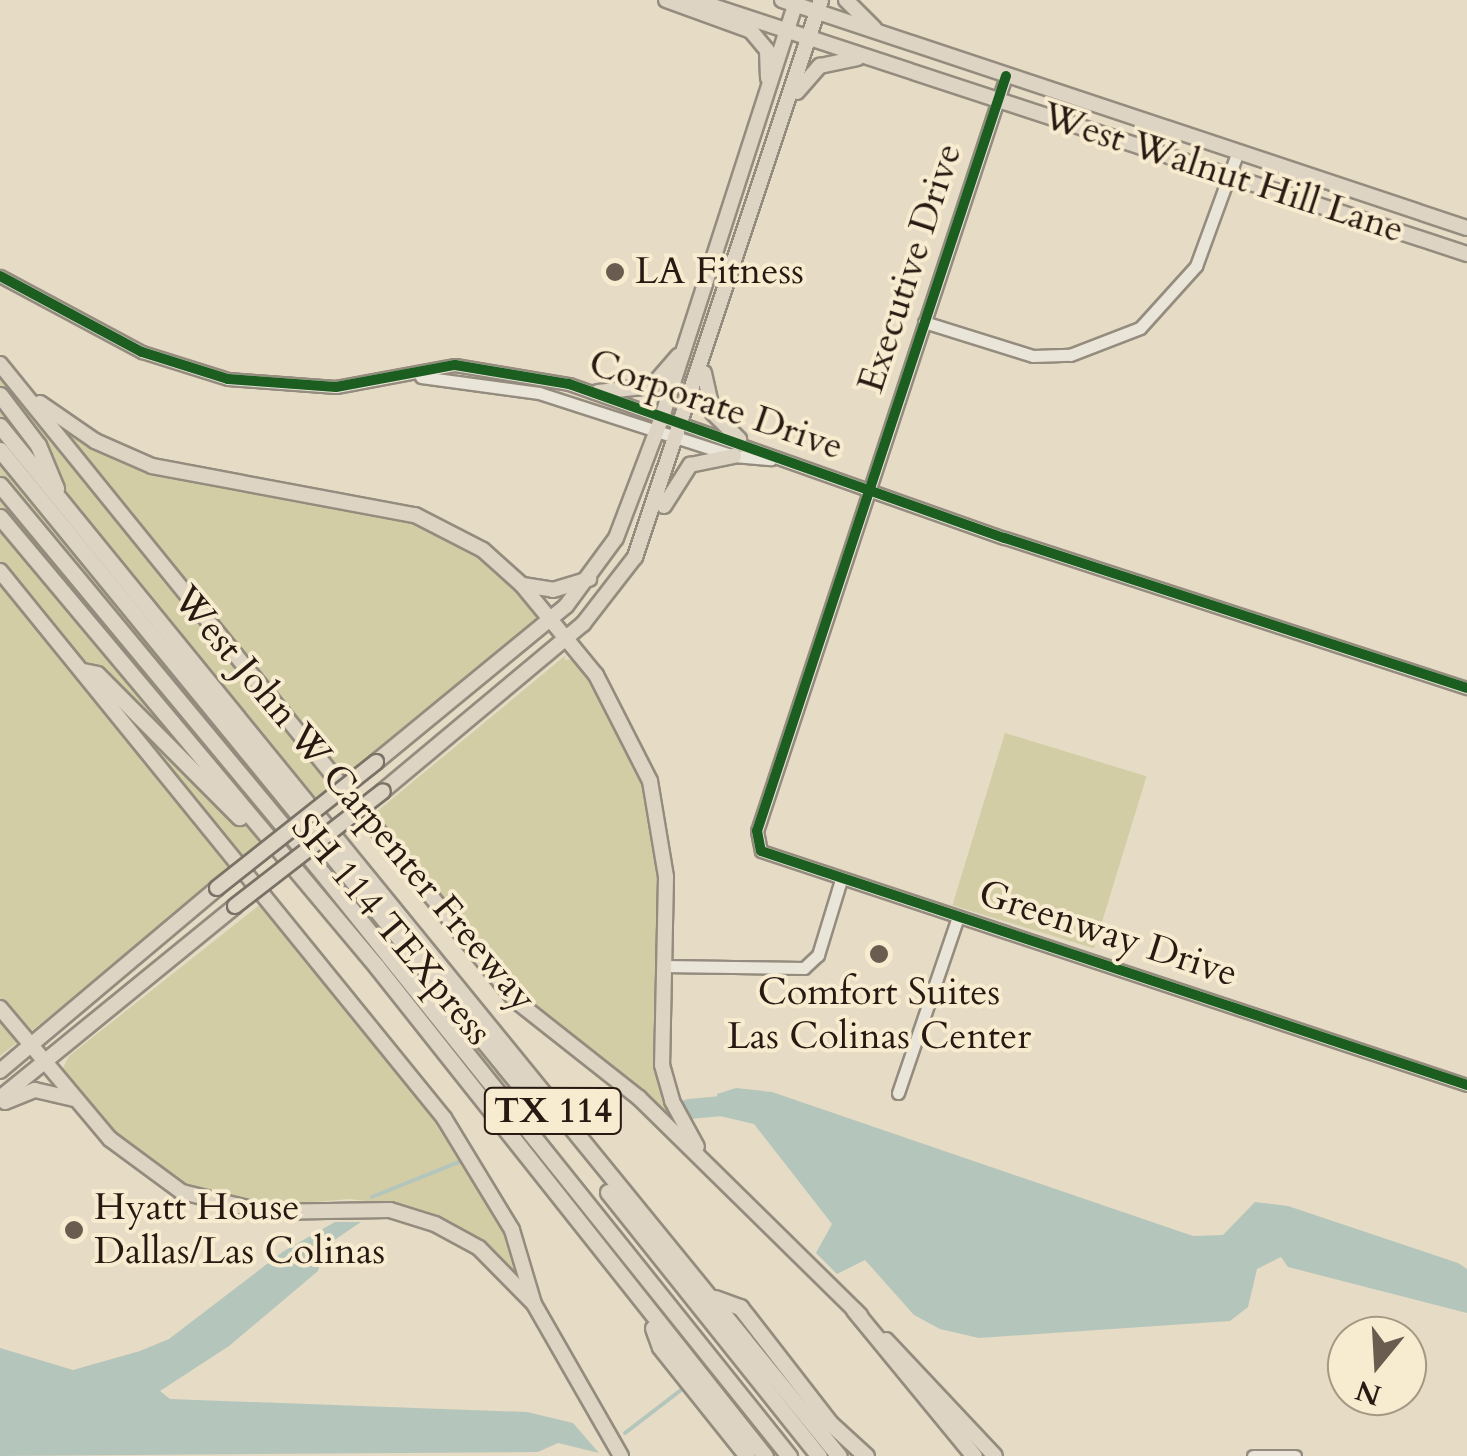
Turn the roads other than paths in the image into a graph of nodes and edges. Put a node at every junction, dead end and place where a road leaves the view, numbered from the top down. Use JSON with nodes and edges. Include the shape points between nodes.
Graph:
{"nodes":[{"id":1,"x":666,"y":0,"type":"edge"},
{"id":2,"x":694,"y":0,"type":"edge"},
{"id":3,"x":846,"y":0,"type":"edge"},
{"id":4,"x":792,"y":2,"type":"edge"},
{"id":5,"x":819,"y":6,"type":"edge"},
{"id":6,"x":788,"y":30,"type":"junction"},
{"id":7,"x":888,"y":36,"type":"junction"},
{"id":8,"x":810,"y":38,"type":"junction"},
{"id":9,"x":862,"y":57,"type":"junction"},
{"id":10,"x":1006,"y":76,"type":"junction"},
{"id":11,"x":768,"y":95,"type":"junction"},
{"id":12,"x":998,"y":98,"type":"junction"},
{"id":13,"x":790,"y":100,"type":"junction"},
{"id":14,"x":1238,"y":154,"type":"junction"},
{"id":15,"x":1231,"y":175,"type":"junction"},
{"id":16,"x":1467,"y":228,"type":"edge"},
{"id":17,"x":1467,"y":254,"type":"edge"},
{"id":18,"x":0,"y":276,"type":"edge"},
{"id":19,"x":924,"y":322,"type":"junction"},
{"id":20,"x":687,"y":343,"type":"junction"},
{"id":21,"x":1,"y":366,"type":"edge"},
{"id":22,"x":703,"y":367,"type":"junction"},
{"id":23,"x":506,"y":370,"type":"junction"},
{"id":24,"x":412,"y":376,"type":"junction"},
{"id":25,"x":502,"y":385,"type":"junction"},
{"id":26,"x":598,"y":392,"type":"junction"},
{"id":27,"x":0,"y":394,"type":"edge"},
{"id":28,"x":661,"y":422,"type":"junction"},
{"id":29,"x":0,"y":426,"type":"edge"},
{"id":30,"x":683,"y":429,"type":"junction"},
{"id":31,"x":739,"y":439,"type":"junction"},
{"id":32,"x":0,"y":450,"type":"edge"},
{"id":33,"x":734,"y":456,"type":"junction"},
{"id":34,"x":773,"y":459,"type":"junction"},
{"id":35,"x":0,"y":485,"type":"edge"},
{"id":36,"x":869,"y":490,"type":"junction"},
{"id":37,"x":61,"y":502,"type":"junction"},
{"id":38,"x":0,"y":517,"type":"edge"},
{"id":39,"x":654,"y":518,"type":"junction"},
{"id":40,"x":0,"y":571,"type":"edge"},
{"id":41,"x":590,"y":579,"type":"junction"},
{"id":42,"x":522,"y":585,"type":"junction"},
{"id":43,"x":550,"y":620,"type":"junction"},
{"id":44,"x":566,"y":639,"type":"junction"},
{"id":45,"x":83,"y":671,"type":"junction"},
{"id":46,"x":1467,"y":688,"type":"edge"},
{"id":47,"x":760,"y":820,"type":"joint"},
{"id":48,"x":841,"y":880,"type":"junction"},
{"id":49,"x":958,"y":917,"type":"junction"},
{"id":50,"x":662,"y":966,"type":"junction"},
{"id":51,"x":377,"y":967,"type":"junction"},
{"id":52,"x":0,"y":1008,"type":"edge"},
{"id":53,"x":31,"y":1046,"type":"junction"},
{"id":54,"x":44,"y":1062,"type":"junction"},
{"id":55,"x":0,"y":1071,"type":"edge"},
{"id":56,"x":1467,"y":1084,"type":"edge"},
{"id":57,"x":898,"y":1092,"type":"dead end"},
{"id":58,"x":0,"y":1102,"type":"edge"},
{"id":59,"x":80,"y":1102,"type":"junction"},
{"id":60,"x":705,"y":1161,"type":"junction"},
{"id":61,"x":711,"y":1297,"type":"junction"},
{"id":62,"x":534,"y":1304,"type":"junction"},
{"id":63,"x":854,"y":1310,"type":"junction"},
{"id":64,"x":648,"y":1315,"type":"junction"},
{"id":65,"x":621,"y":1456,"type":"edge"},
{"id":66,"x":747,"y":1456,"type":"edge"},
{"id":67,"x":764,"y":1456,"type":"edge"},
{"id":68,"x":789,"y":1456,"type":"edge"},
{"id":69,"x":819,"y":1456,"type":"edge"},
{"id":70,"x":839,"y":1456,"type":"edge"},
{"id":71,"x":866,"y":1456,"type":"edge"},
{"id":72,"x":974,"y":1456,"type":"edge"},
{"id":73,"x":996,"y":1456,"type":"edge"},
{"id":74,"x":1253,"y":1456,"type":"edge"},
{"id":75,"x":1295,"y":1456,"type":"edge"}],
"edges":[{"from":1,"to":11,"type":"main road","via":[[752,31],[764,42]]},
{"from":2,"to":6,"type":"main road","name":"West Walnut Hill Lane"},
{"from":3,"to":7,"type":"main road"},
{"from":4,"to":5,"type":"main road","name":"West Walnut Hill Lane"},
{"from":4,"to":6,"type":"main road"},
{"from":5,"to":7,"type":"main road","name":"West Walnut Hill Lane"},
{"from":5,"to":8,"type":"main road"},
{"from":6,"to":8,"type":"main road","name":"West Walnut Hill Lane"},
{"from":6,"to":11,"type":"main road"},
{"from":7,"to":10,"type":"main road","name":"West Walnut Hill Lane"},
{"from":8,"to":9,"type":"main road","name":"West Walnut Hill Lane"},
{"from":8,"to":13,"type":"main road"},
{"from":9,"to":12,"type":"main road","name":"West Walnut Hill Lane"},
{"from":9,"to":13,"type":"main road","via":[[820,66]]},
{"from":10,"to":12,"type":"street","name":"Executive Drive"},
{"from":10,"to":14,"type":"main road","name":"West Walnut Hill Lane"},
{"from":11,"to":20,"type":"main road"},
{"from":12,"to":15,"type":"main road","name":"West Walnut Hill Lane"},
{"from":12,"to":19,"type":"street","name":"Executive Drive"},
{"from":13,"to":22,"type":"main road"},
{"from":14,"to":15,"type":"street"},
{"from":14,"to":16,"type":"main road","name":"West Walnut Hill Lane"},
{"from":15,"to":17,"type":"main road","name":"West Walnut Hill Lane"},
{"from":15,"to":19,"type":"street","via":[[1196,266],[1140,328],[1070,355],[1032,356]]},
{"from":18,"to":24,"type":"street","name":"Corporate Drive","via":[[142,352],[199,372],[336,387]]},
{"from":19,"to":36,"type":"street","name":"Executive Drive"},
{"from":20,"to":26,"type":"main road","via":[[652,386]]},
{"from":20,"to":28,"type":"main road"},
{"from":21,"to":42,"type":"main road","via":[[51,413],[122,455],[416,515],[483,550]]},
{"from":21,"to":60,"type":"main road","name":"West John W Carpenter Freeway","via":[[515,1000]]},
{"from":22,"to":30,"type":"main road"},
{"from":22,"to":31,"type":"main road","via":[[712,412]]},
{"from":23,"to":24,"type":"street","name":"Corporate Drive","via":[[455,365]]},
{"from":23,"to":25,"type":"street"},
{"from":23,"to":26,"type":"street","name":"Corporate Drive"},
{"from":24,"to":25,"type":"street","name":"Corporate Drive"},
{"from":25,"to":28,"type":"street","name":"Corporate Drive"},
{"from":26,"to":28,"type":"street","name":"Corporate Drive"},
{"from":27,"to":37,"type":"highway","via":[[38,444]]},
{"from":28,"to":30,"type":"street","name":"Corporate Drive"},
{"from":28,"to":41,"type":"main road","via":[[616,538]]},
{"from":29,"to":37,"type":"highway","name":"West John W Carpenter Freeway","number":"TX 114"},
{"from":30,"to":31,"type":"street","name":"Corporate Drive"},
{"from":30,"to":33,"type":"street","name":"Corporate Drive"},
{"from":30,"to":39,"type":"main road"},
{"from":31,"to":34,"type":"street","name":"Corporate Drive"},
{"from":32,"to":69,"type":"highway","name":"SH 114 TEXpress"},
{"from":33,"to":34,"type":"street","name":"Corporate Drive"},
{"from":33,"to":39,"type":"main road","via":[[690,466]]},
{"from":34,"to":36,"type":"street","name":"Corporate Drive"},
{"from":35,"to":68,"type":"highway","name":"SH 114 TEXpress","via":[[312,860]]},
{"from":36,"to":46,"type":"street","name":"Corporate Drive"},
{"from":36,"to":47,"type":"street","name":"Executive Drive"},
{"from":37,"to":61,"type":"highway","name":"West John W Carpenter Freeway","number":"TX 114","via":[[466,995],[566,1128]]},
{"from":38,"to":51,"type":"highway","number":"TX 114"},
{"from":39,"to":44,"type":"main road","via":[[620,583]]},
{"from":40,"to":45,"type":"main road"},
{"from":41,"to":42,"type":"main road","via":[[553,590]]},
{"from":41,"to":43,"type":"main road"},
{"from":42,"to":43,"type":"main road"},
{"from":43,"to":44,"type":"main road"},
{"from":43,"to":53,"type":"main road","bridge":true},
{"from":44,"to":50,"type":"main road","via":[[619,712],[650,781],[666,877]]},
{"from":44,"to":54,"type":"main road","bridge":true},
{"from":45,"to":51,"type":"highway","via":[[97,674],[208,784],[326,923]]},
{"from":45,"to":62,"type":"main road","via":[[444,1118],[512,1230]]},
{"from":47,"to":48,"type":"street","name":"Greenway Drive","via":[[760,851]]},
{"from":48,"to":49,"type":"street","name":"Greenway Drive"},
{"from":48,"to":50,"type":"street","via":[[818,955],[804,968]]},
{"from":49,"to":56,"type":"street","name":"Greenway Drive"},
{"from":49,"to":57,"type":"street"},
{"from":50,"to":60,"type":"main road","via":[[659,1029],[667,1088]]},
{"from":51,"to":64,"type":"highway","number":"TX 114"},
{"from":52,"to":53,"type":"main road"},
{"from":53,"to":54,"type":"main road"},
{"from":53,"to":55,"type":"main road"},
{"from":54,"to":58,"type":"main road"},
{"from":54,"to":59,"type":"main road"},
{"from":58,"to":59,"type":"main road","via":[[35,1090]]},
{"from":59,"to":62,"type":"main road","via":[[125,1154],[182,1192],[247,1210],[352,1206],[416,1216],[476,1246]]},
{"from":60,"to":63,"type":"main road","name":"West John W Carpenter Freeway"},
{"from":61,"to":70,"type":"highway","name":"West John W Carpenter Freeway","number":"TX 114"},
{"from":61,"to":71,"type":"highway","via":[[740,1308],[830,1423]]},
{"from":62,"to":65,"type":"main road"},
{"from":63,"to":72,"type":"highway"},
{"from":63,"to":73,"type":"main road","name":"West John W Carpenter Freeway"},
{"from":64,"to":66,"type":"highway","via":[[660,1347]]},
{"from":64,"to":67,"type":"highway","number":"TX 114"},
{"from":74,"to":75,"type":"street"}]}
